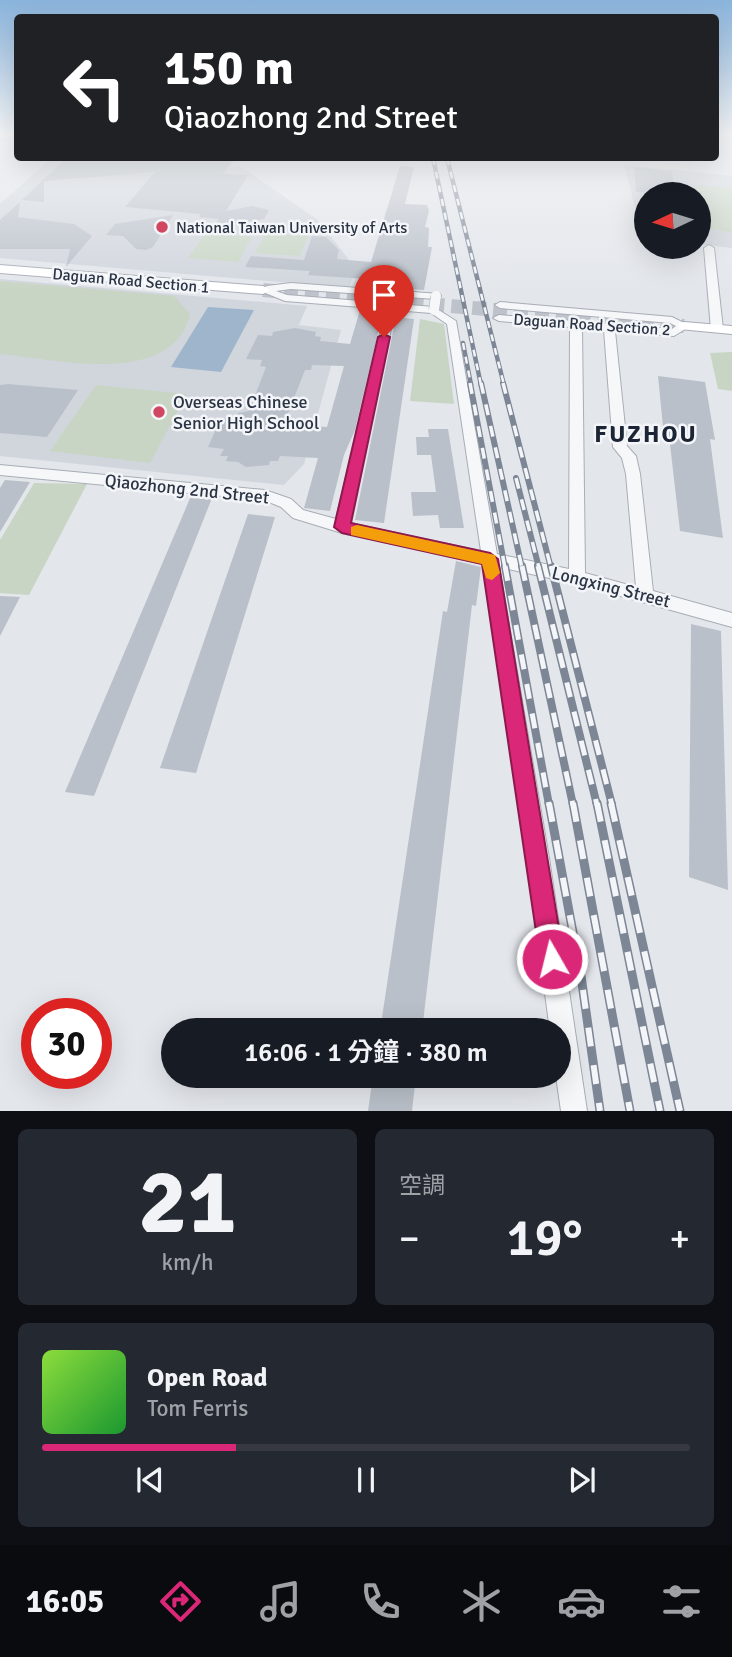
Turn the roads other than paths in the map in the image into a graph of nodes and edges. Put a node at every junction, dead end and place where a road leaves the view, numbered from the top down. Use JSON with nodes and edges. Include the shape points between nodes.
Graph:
{"nodes":[{"id":1,"x":711,"y":258,"type":"edge"},
{"id":2,"x":0,"y":269,"type":"edge"},
{"id":3,"x":262,"y":290,"type":"junction"},
{"id":4,"x":361,"y":304,"type":"junction"},
{"id":5,"x":434,"y":310,"type":"junction"},
{"id":6,"x":390,"y":312,"type":"junction"},
{"id":7,"x":576,"y":324,"type":"junction"},
{"id":8,"x":684,"y":326,"type":"junction"},
{"id":9,"x":610,"y":327,"type":"junction"},
{"id":10,"x":725,"y":330,"type":"edge"},
{"id":11,"x":0,"y":470,"type":"edge"},
{"id":12,"x":342,"y":527,"type":"junction"},
{"id":13,"x":490,"y":559,"type":"junction"},
{"id":14,"x":577,"y":577,"type":"junction"},
{"id":15,"x":646,"y":595,"type":"junction"},
{"id":16,"x":732,"y":620,"type":"edge"},
{"id":17,"x":574,"y":1111,"type":"edge"}],
"edges":[{"from":1,"to":10,"type":"street"},
{"from":2,"to":3,"type":"main road","name":"Daguan Road Section 1"},
{"from":3,"to":4,"type":"street","name":"Daguan Road Section 1","via":[[285,298]]},
{"from":3,"to":5,"type":"street","name":"Daguan Road Section 1","bridge":true,"via":[[291,286],[436,296]]},
{"from":4,"to":5,"type":"street","name":"Daguan Road Section 1"},
{"from":4,"to":6,"type":"street"},
{"from":5,"to":6,"type":"street"},
{"from":5,"to":13,"type":"street","via":[[452,323]]},
{"from":6,"to":12,"type":"street"},
{"from":7,"to":8,"type":"street","name":"Daguan Road Section 2","via":[[500,311],[664,319]]},
{"from":7,"to":9,"type":"street","name":"Daguan Road Section 2"},
{"from":7,"to":14,"type":"street"},
{"from":8,"to":9,"type":"street","name":"Daguan Road Section 2","via":[[674,333]]},
{"from":8,"to":10,"type":"main road","name":"Daguan Road Section 2"},
{"from":9,"to":15,"type":"street","via":[[620,447],[629,456],[633,474]]},
{"from":11,"to":12,"type":"street","name":"Qiaozhong 2nd Street","via":[[265,495],[286,503],[298,514]]},
{"from":12,"to":13,"type":"street","name":"Qiaozhong 2nd Street"},
{"from":13,"to":14,"type":"street","name":"Longxing Street"},
{"from":13,"to":17,"type":"street"},
{"from":14,"to":15,"type":"street","name":"Longxing Street"},
{"from":15,"to":16,"type":"street","name":"Longxing Street"}]}
